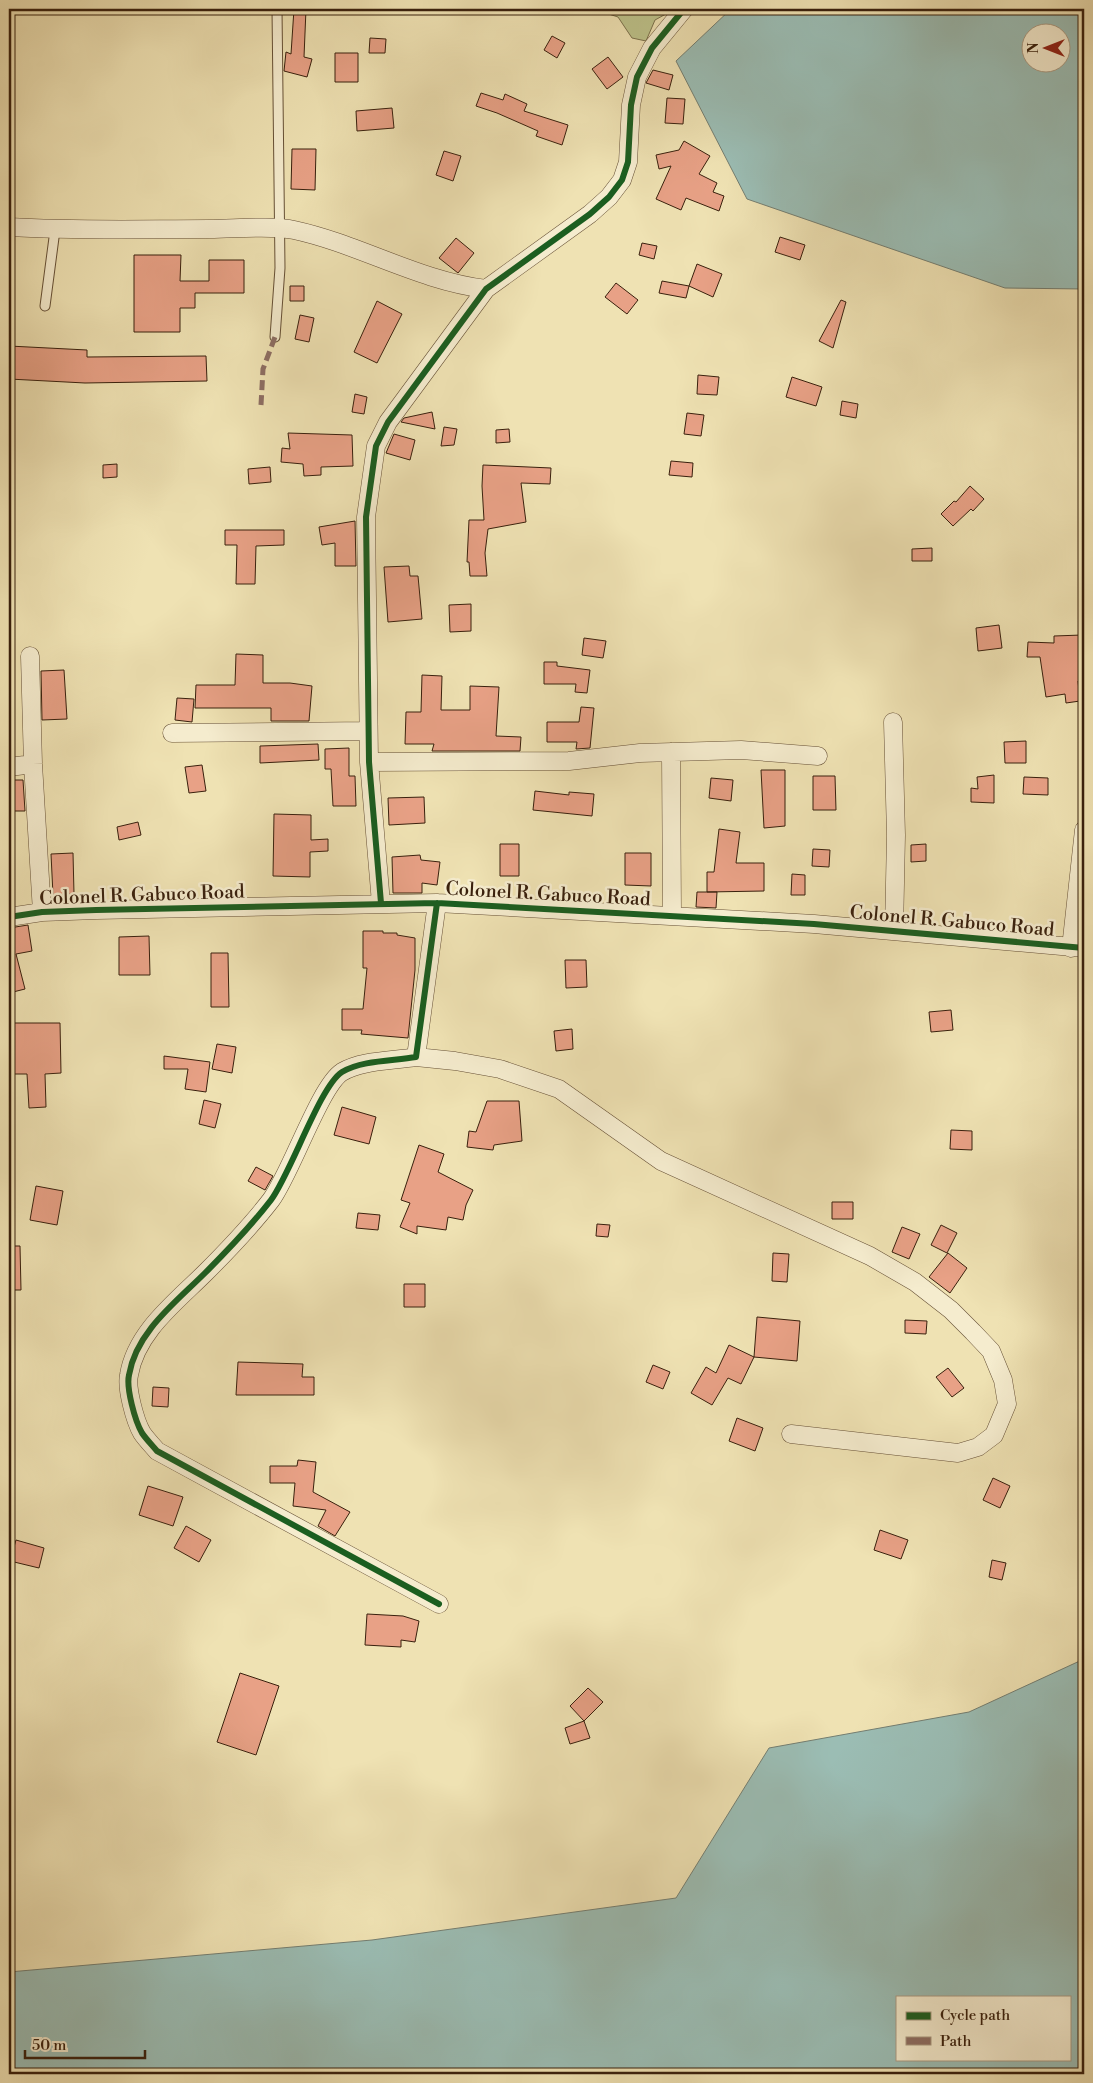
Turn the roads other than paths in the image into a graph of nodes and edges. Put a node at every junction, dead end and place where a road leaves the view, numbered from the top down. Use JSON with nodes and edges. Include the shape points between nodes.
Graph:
{"nodes":[{"id":1,"x":277,"y":9,"type":"edge"},
{"id":2,"x":684,"y":9,"type":"edge"},
{"id":3,"x":9,"y":227,"type":"edge"},
{"id":4,"x":278,"y":229,"type":"junction"},
{"id":5,"x":55,"y":230,"type":"junction"},
{"id":6,"x":486,"y":289,"type":"junction"},
{"id":7,"x":45,"y":306,"type":"dead end"},
{"id":8,"x":275,"y":336,"type":"dead end"},
{"id":9,"x":30,"y":656,"type":"dead end"},
{"id":10,"x":893,"y":722,"type":"dead end"},
{"id":11,"x":368,"y":731,"type":"junction"},
{"id":12,"x":172,"y":733,"type":"dead end"},
{"id":13,"x":670,"y":752,"type":"junction"},
{"id":14,"x":818,"y":756,"type":"dead end"},
{"id":15,"x":369,"y":762,"type":"junction"},
{"id":16,"x":33,"y":764,"type":"junction"},
{"id":17,"x":9,"y":767,"type":"edge"},
{"id":18,"x":1084,"y":830,"type":"edge"},
{"id":19,"x":381,"y":903,"type":"junction"},
{"id":20,"x":437,"y":903,"type":"junction"},
{"id":21,"x":42,"y":912,"type":"junction"},
{"id":22,"x":672,"y":915,"type":"junction"},
{"id":23,"x":9,"y":918,"type":"edge"},
{"id":24,"x":894,"y":931,"type":"junction"},
{"id":25,"x":1078,"y":948,"type":"edge"},
{"id":26,"x":416,"y":1057,"type":"junction"},
{"id":27,"x":790,"y":1434,"type":"dead end"},
{"id":28,"x":439,"y":1604,"type":"dead end"}],
"edges":[{"from":1,"to":4,"type":"lane"},
{"from":2,"to":6,"type":"street","via":[[652,48],[637,77],[631,105],[628,162],[622,180],[610,198]]},
{"from":3,"to":5,"type":"street"},
{"from":4,"to":5,"type":"street"},
{"from":4,"to":6,"type":"street","via":[[292,229],[352,246],[422,273]]},
{"from":4,"to":8,"type":"lane","via":[[280,268]]},
{"from":5,"to":7,"type":"lane"},
{"from":6,"to":11,"type":"street","via":[[388,422],[376,446],[366,517]]},
{"from":9,"to":16,"type":"street"},
{"from":10,"to":24,"type":"street"},
{"from":11,"to":12,"type":"street"},
{"from":11,"to":15,"type":"street"},
{"from":13,"to":14,"type":"street","via":[[741,750]]},
{"from":13,"to":15,"type":"street","via":[[569,761]]},
{"from":13,"to":22,"type":"street"},
{"from":15,"to":19,"type":"street"},
{"from":16,"to":17,"type":"street"},
{"from":16,"to":21,"type":"street"},
{"from":18,"to":25,"type":"street"},
{"from":19,"to":20,"type":"street","name":"Colonel R. Gabuco Road"},
{"from":19,"to":21,"type":"street","name":"Colonel R. Gabuco Road"},
{"from":20,"to":22,"type":"street","name":"Colonel R. Gabuco Road"},
{"from":20,"to":26,"type":"street"},
{"from":21,"to":23,"type":"street","name":"Colonel R. Gabuco Road"},
{"from":22,"to":24,"type":"street","name":"Colonel R. Gabuco Road"},
{"from":24,"to":25,"type":"street","name":"Colonel R. Gabuco Road"},
{"from":26,"to":27,"type":"street","via":[[500,1069],[559,1089],[661,1161],[870,1256],[914,1282],[951,1310],[991,1351],[1004,1380],[1007,1404],[994,1435],[978,1447],[958,1453]]},
{"from":26,"to":28,"type":"street","via":[[358,1066],[341,1073],[329,1086],[271,1200],[152,1326],[136,1353],[128,1376],[130,1399],[142,1433],[157,1450]]}]}
